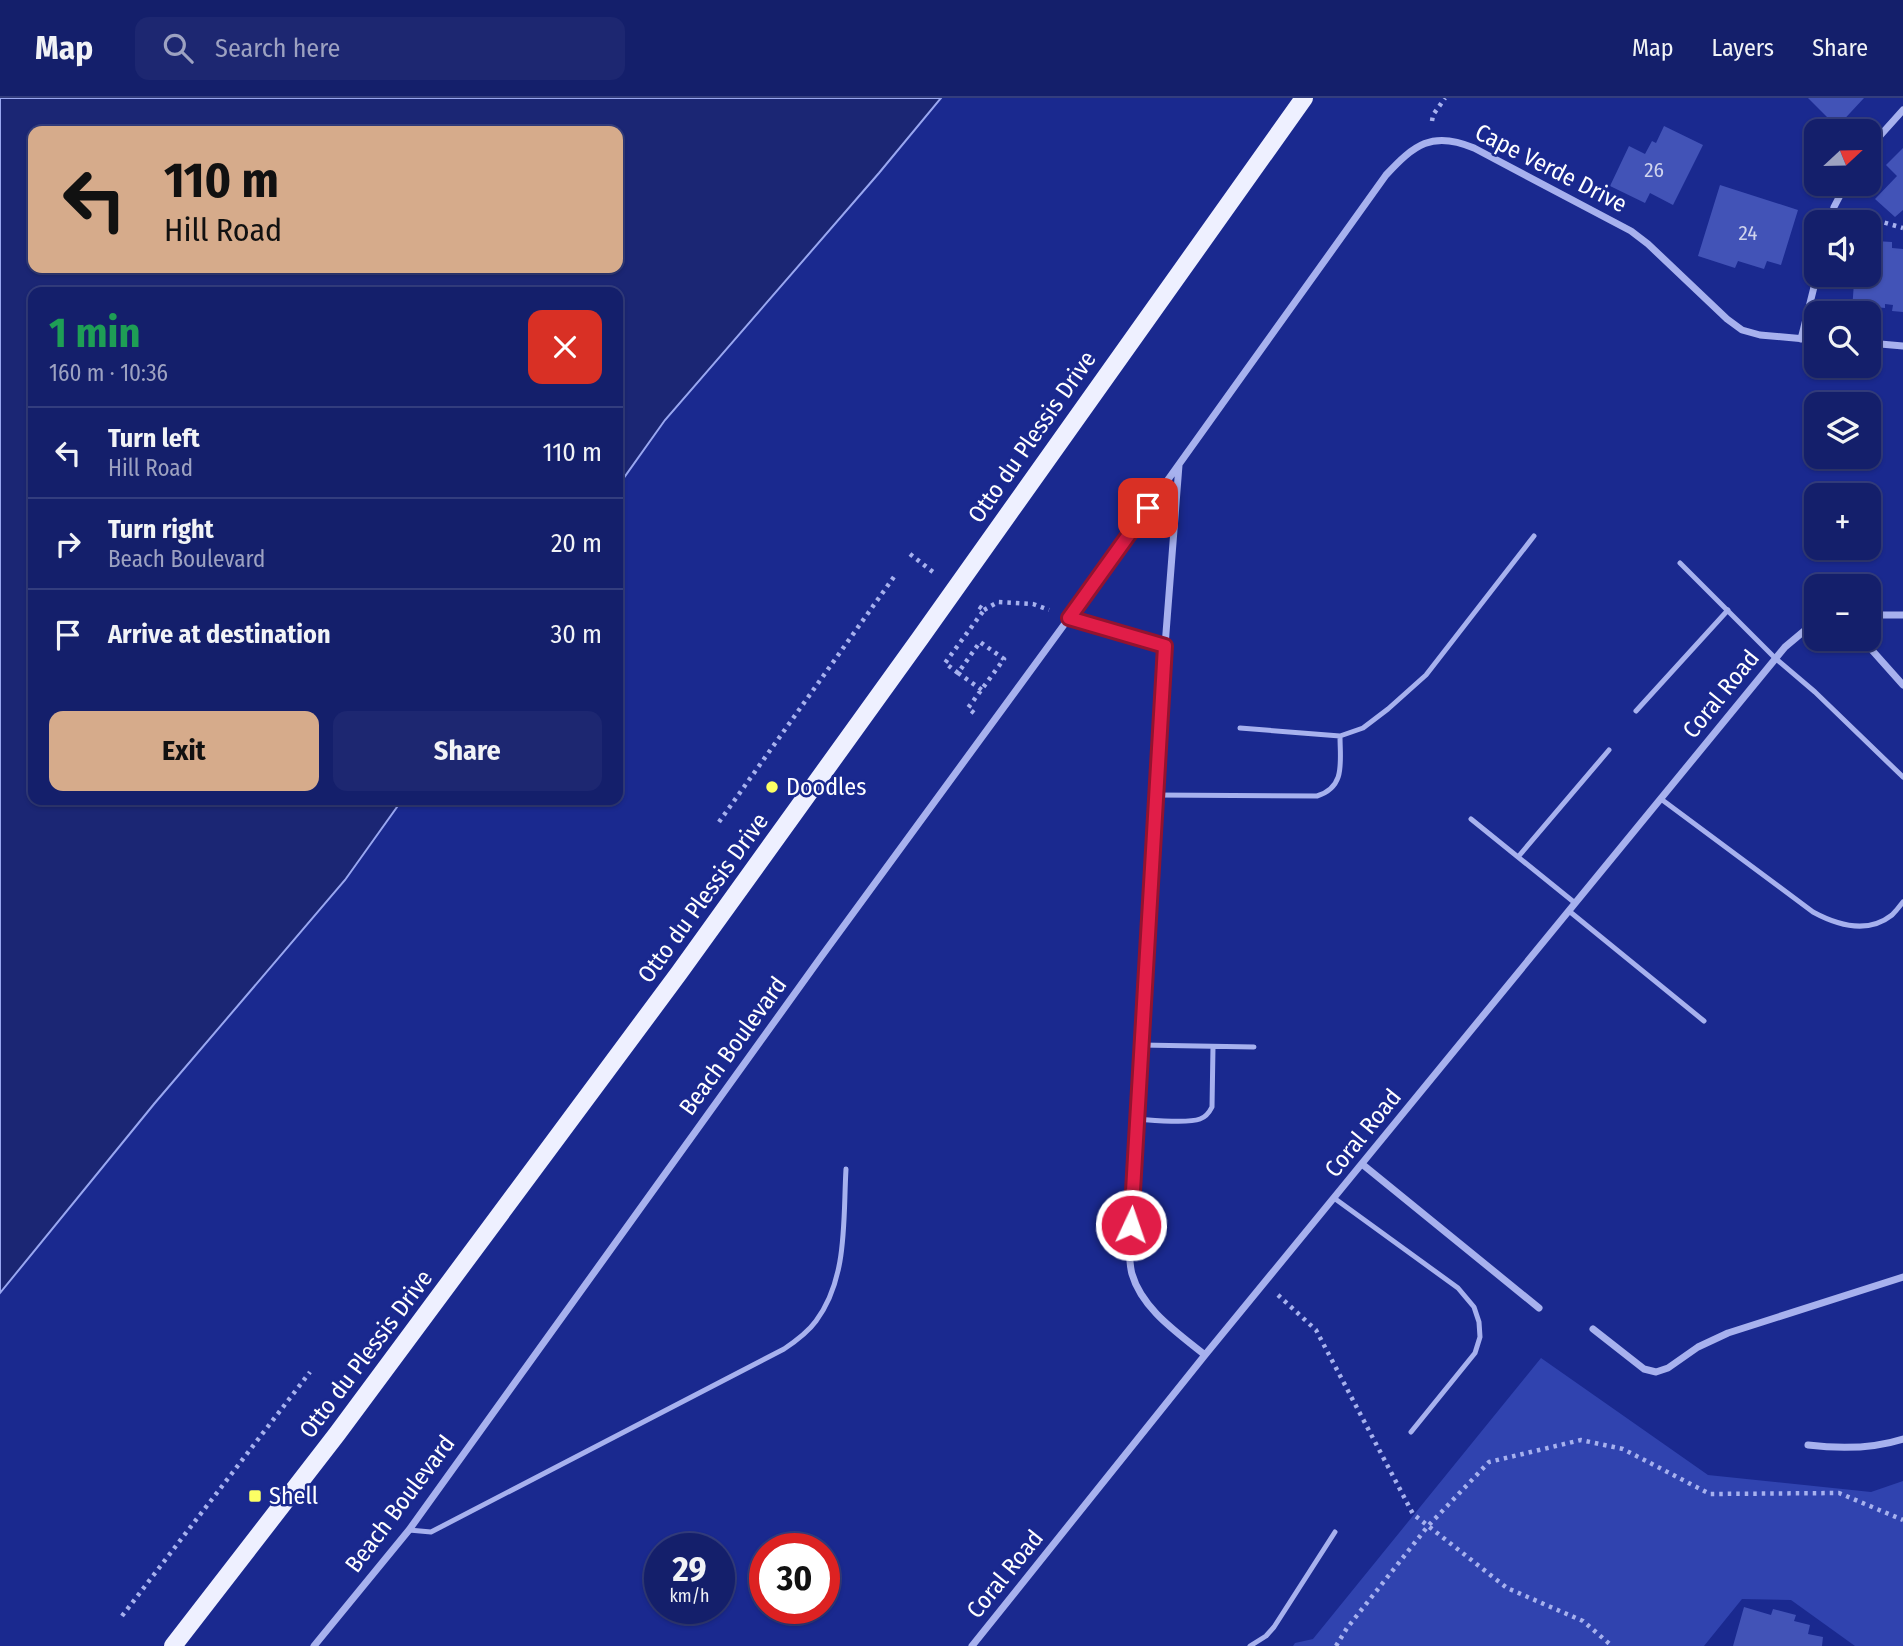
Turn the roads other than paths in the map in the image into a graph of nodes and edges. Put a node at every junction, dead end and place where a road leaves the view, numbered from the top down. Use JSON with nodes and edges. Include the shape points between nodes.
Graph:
{"nodes":[{"id":1,"x":1304,"y":98,"type":"edge"},
{"id":2,"x":1903,"y":110,"type":"edge"},
{"id":3,"x":1881,"y":135,"type":"edge"},
{"id":4,"x":1814,"y":287,"type":"edge"},
{"id":5,"x":1801,"y":339,"type":"junction"},
{"id":6,"x":1804,"y":339,"type":"edge"},
{"id":7,"x":1881,"y":344,"type":"edge"},
{"id":8,"x":1903,"y":346,"type":"edge"},
{"id":9,"x":1179,"y":464,"type":"junction"},
{"id":10,"x":1534,"y":536,"type":"dead end"},
{"id":11,"x":1680,"y":564,"type":"dead end"},
{"id":12,"x":1728,"y":610,"type":"junction"},
{"id":13,"x":1881,"y":615,"type":"edge"},
{"id":14,"x":1903,"y":615,"type":"edge"},
{"id":15,"x":1069,"y":618,"type":"junction"},
{"id":16,"x":1804,"y":631,"type":"edge"},
{"id":17,"x":1165,"y":646,"type":"junction"},
{"id":18,"x":1873,"y":651,"type":"edge"},
{"id":19,"x":1776,"y":658,"type":"junction"},
{"id":20,"x":1903,"y":685,"type":"edge"},
{"id":21,"x":1636,"y":711,"type":"dead end"},
{"id":22,"x":1240,"y":729,"type":"dead end"},
{"id":23,"x":1340,"y":736,"type":"junction"},
{"id":24,"x":1609,"y":750,"type":"dead end"},
{"id":25,"x":1903,"y":777,"type":"edge"},
{"id":26,"x":1155,"y":795,"type":"junction"},
{"id":27,"x":1661,"y":799,"type":"junction"},
{"id":28,"x":1471,"y":819,"type":"dead end"},
{"id":29,"x":1518,"y":857,"type":"junction"},
{"id":30,"x":1903,"y":902,"type":"edge"},
{"id":31,"x":1576,"y":903,"type":"junction"},
{"id":32,"x":1569,"y":911,"type":"junction"},
{"id":33,"x":1704,"y":1021,"type":"dead end"},
{"id":34,"x":1141,"y":1045,"type":"junction"},
{"id":35,"x":1213,"y":1046,"type":"junction"},
{"id":36,"x":1254,"y":1047,"type":"dead end"},
{"id":37,"x":1137,"y":1119,"type":"junction"},
{"id":38,"x":1362,"y":1164,"type":"junction"},
{"id":39,"x":846,"y":1169,"type":"dead end"},
{"id":40,"x":1334,"y":1198,"type":"junction"},
{"id":41,"x":1903,"y":1277,"type":"edge"},
{"id":42,"x":1539,"y":1308,"type":"dead end"},
{"id":43,"x":1593,"y":1329,"type":"dead end"},
{"id":44,"x":1205,"y":1355,"type":"junction"},
{"id":45,"x":1411,"y":1432,"type":"dead end"},
{"id":46,"x":1903,"y":1439,"type":"edge"},
{"id":47,"x":1808,"y":1445,"type":"dead end"},
{"id":48,"x":409,"y":1530,"type":"junction"},
{"id":49,"x":1335,"y":1532,"type":"dead end"},
{"id":50,"x":976,"y":1645,"type":"edge"},
{"id":51,"x":173,"y":1646,"type":"edge"},
{"id":52,"x":314,"y":1646,"type":"edge"},
{"id":53,"x":1250,"y":1646,"type":"edge"}],
"edges":[{"from":1,"to":51,"type":"main road","name":"Otto du Plessis Drive","via":[[655,1006]]},
{"from":2,"to":3,"type":"street"},
{"from":4,"to":5,"type":"street"},
{"from":5,"to":6,"type":"street","name":"Cape Verde Drive"},
{"from":5,"to":9,"type":"street","name":"Cape Verde Drive","via":[[1742,330],[1648,244],[1617,223],[1458,141],[1430,142],[1404,156],[1386,175]]},
{"from":7,"to":8,"type":"street"},
{"from":9,"to":15,"type":"street","name":"Beach Boulevard"},
{"from":9,"to":17,"type":"street"},
{"from":10,"to":23,"type":"lane","via":[[1426,675],[1363,728]]},
{"from":11,"to":12,"type":"lane"},
{"from":12,"to":19,"type":"lane"},
{"from":12,"to":21,"type":"lane"},
{"from":13,"to":14,"type":"street"},
{"from":15,"to":17,"type":"street"},
{"from":15,"to":48,"type":"street","name":"Beach Boulevard"},
{"from":16,"to":19,"type":"street","name":"Coral Road"},
{"from":17,"to":26,"type":"street"},
{"from":18,"to":20,"type":"street"},
{"from":19,"to":25,"type":"lane"},
{"from":19,"to":27,"type":"street","name":"Coral Road"},
{"from":22,"to":23,"type":"lane"},
{"from":23,"to":26,"type":"lane","via":[[1340,772],[1327,793]]},
{"from":24,"to":29,"type":"lane"},
{"from":26,"to":34,"type":"street"},
{"from":27,"to":30,"type":"lane","via":[[1812,912],[1832,922],[1857,927],[1875,924]]},
{"from":27,"to":31,"type":"street","name":"Coral Road"},
{"from":28,"to":29,"type":"lane"},
{"from":29,"to":31,"type":"lane"},
{"from":31,"to":32,"type":"street","name":"Coral Road"},
{"from":32,"to":33,"type":"lane"},
{"from":32,"to":38,"type":"street","name":"Coral Road"},
{"from":34,"to":35,"type":"lane"},
{"from":34,"to":37,"type":"street"},
{"from":35,"to":36,"type":"lane"},
{"from":35,"to":37,"type":"lane","via":[[1208,1114],[1192,1121]]},
{"from":37,"to":44,"type":"street","via":[[1129,1252],[1132,1274],[1152,1308]]},
{"from":38,"to":40,"type":"street","name":"Coral Road"},
{"from":38,"to":42,"type":"street"},
{"from":39,"to":48,"type":"lane","via":[[837,1280],[816,1322],[801,1337],[431,1532]]},
{"from":40,"to":44,"type":"street","name":"Coral Road"},
{"from":40,"to":45,"type":"lane","via":[[1458,1288],[1474,1307],[1479,1322],[1475,1353]]},
{"from":41,"to":43,"type":"street","via":[[1728,1333],[1656,1372],[1644,1369]]},
{"from":44,"to":50,"type":"street","name":"Coral Road"},
{"from":46,"to":47,"type":"street","via":[[1856,1448]]},
{"from":48,"to":52,"type":"street","name":"Beach Boulevard"},
{"from":49,"to":53,"type":"lane","via":[[1274,1627]]}]}
